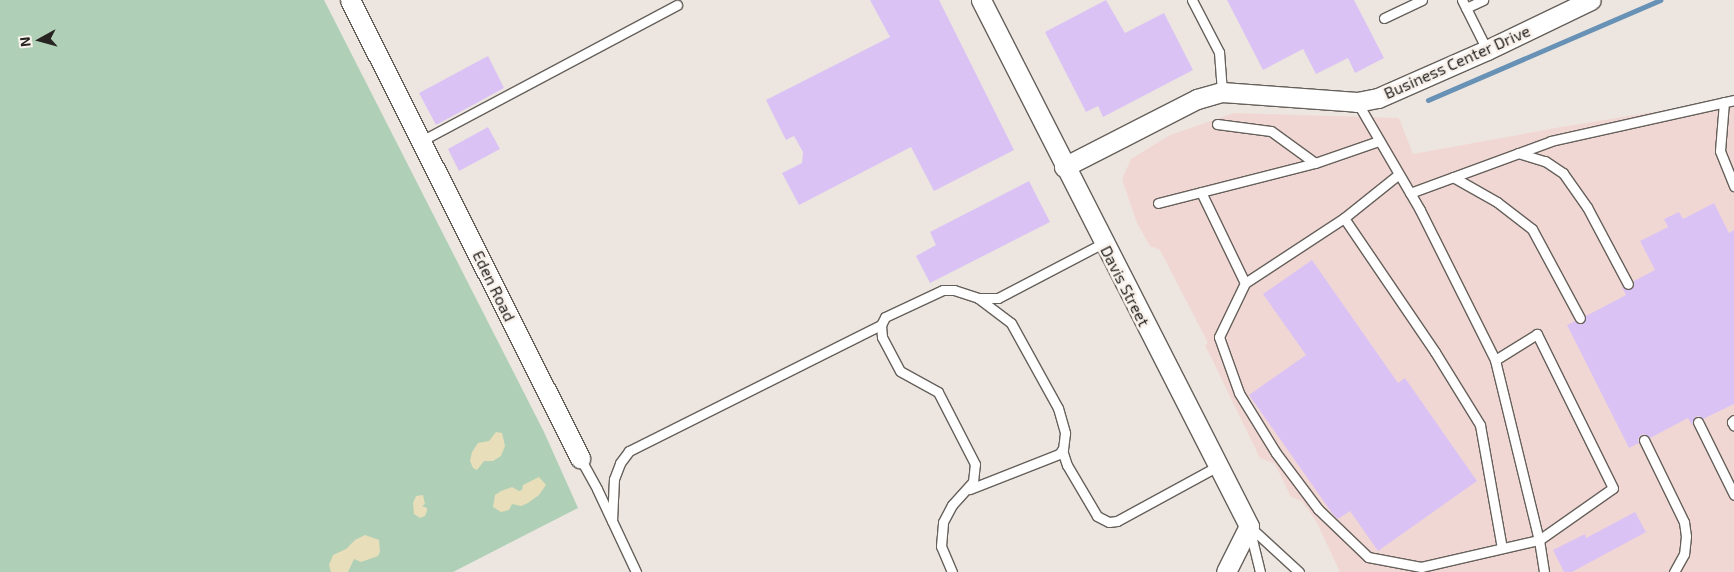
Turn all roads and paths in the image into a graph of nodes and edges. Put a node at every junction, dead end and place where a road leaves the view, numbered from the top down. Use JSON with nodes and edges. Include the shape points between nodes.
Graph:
{"nodes":[{"id":1,"x":350,"y":0,"type":"edge"},
{"id":2,"x":981,"y":0,"type":"edge"},
{"id":3,"x":1192,"y":0,"type":"edge"},
{"id":4,"x":1422,"y":0,"type":"edge"},
{"id":5,"x":1483,"y":0,"type":"edge"},
{"id":6,"x":1591,"y":0,"type":"edge"},
{"id":7,"x":1464,"y":4,"type":"edge"},
{"id":8,"x":677,"y":5,"type":"dead end"},
{"id":9,"x":1384,"y":18,"type":"dead end"},
{"id":10,"x":1487,"y":50,"type":"junction"},
{"id":11,"x":1222,"y":92,"type":"junction"},
{"id":12,"x":1729,"y":101,"type":"edge"},
{"id":13,"x":1357,"y":102,"type":"junction"},
{"id":14,"x":1217,"y":124,"type":"dead end"},
{"id":15,"x":421,"y":141,"type":"junction"},
{"id":16,"x":1379,"y":141,"type":"junction"},
{"id":17,"x":1518,"y":153,"type":"junction"},
{"id":18,"x":1315,"y":163,"type":"junction"},
{"id":19,"x":1064,"y":167,"type":"junction"},
{"id":20,"x":1399,"y":174,"type":"junction"},
{"id":21,"x":1453,"y":177,"type":"junction"},
{"id":22,"x":1734,"y":186,"type":"edge"},
{"id":23,"x":1201,"y":192,"type":"junction"},
{"id":24,"x":1410,"y":193,"type":"junction"},
{"id":25,"x":1158,"y":203,"type":"dead end"},
{"id":26,"x":1344,"y":218,"type":"junction"},
{"id":27,"x":1103,"y":243,"type":"junction"},
{"id":28,"x":1245,"y":282,"type":"junction"},
{"id":29,"x":1628,"y":284,"type":"dead end"},
{"id":30,"x":978,"y":298,"type":"junction"},
{"id":31,"x":1580,"y":318,"type":"dead end"},
{"id":32,"x":881,"y":325,"type":"junction"},
{"id":33,"x":1495,"y":360,"type":"junction"},
{"id":34,"x":1734,"y":420,"type":"edge"},
{"id":35,"x":1698,"y":422,"type":"dead end"},
{"id":36,"x":1734,"y":426,"type":"edge"},
{"id":37,"x":1644,"y":440,"type":"dead end"},
{"id":38,"x":1062,"y":450,"type":"junction"},
{"id":39,"x":580,"y":458,"type":"joint"},
{"id":40,"x":1218,"y":466,"type":"junction"},
{"id":41,"x":970,"y":489,"type":"junction"},
{"id":42,"x":1734,"y":495,"type":"edge"},
{"id":43,"x":612,"y":521,"type":"junction"},
{"id":44,"x":1248,"y":526,"type":"junction"},
{"id":45,"x":1539,"y":540,"type":"junction"},
{"id":46,"x":1502,"y":548,"type":"junction"},
{"id":47,"x":636,"y":572,"type":"edge"},
{"id":48,"x":952,"y":572,"type":"edge"},
{"id":49,"x":1226,"y":572,"type":"edge"},
{"id":50,"x":1260,"y":572,"type":"edge"},
{"id":51,"x":1298,"y":572,"type":"edge"},
{"id":52,"x":1544,"y":572,"type":"edge"},
{"id":53,"x":1674,"y":572,"type":"edge"}],
"edges":[{"from":1,"to":15,"type":"street","name":"Eden Road"},
{"from":2,"to":19,"type":"street","name":"Davis Street"},
{"from":3,"to":11,"type":"lane","via":[[1219,52]]},
{"from":4,"to":9,"type":"lane"},
{"from":5,"to":7,"type":"lane"},
{"from":6,"to":10,"type":"street","name":"Business Center Drive"},
{"from":7,"to":10,"type":"lane"},
{"from":8,"to":15,"type":"lane"},
{"from":10,"to":13,"type":"street","name":"Business Center Drive","via":[[1398,91]]},
{"from":11,"to":13,"type":"street","name":"Business Center Drive"},
{"from":11,"to":19,"type":"street","name":"Business Center Drive","via":[[1197,99]]},
{"from":12,"to":17,"type":"lane","via":[[1551,141]]},
{"from":12,"to":22,"type":"lane","via":[[1720,151]]},
{"from":13,"to":16,"type":"lane"},
{"from":14,"to":18,"type":"lane","via":[[1271,130]]},
{"from":15,"to":39,"type":"street","name":"Eden Road"},
{"from":16,"to":18,"type":"lane"},
{"from":16,"to":20,"type":"lane"},
{"from":17,"to":21,"type":"lane"},
{"from":17,"to":29,"type":"lane","via":[[1545,161],[1563,173],[1587,207]]},
{"from":18,"to":23,"type":"lane"},
{"from":19,"to":27,"type":"street","name":"Davis Street"},
{"from":20,"to":24,"type":"lane"},
{"from":20,"to":26,"type":"lane"},
{"from":21,"to":24,"type":"lane"},
{"from":21,"to":31,"type":"lane","via":[[1497,202],[1532,229]]},
{"from":23,"to":25,"type":"lane"},
{"from":23,"to":28,"type":"lane"},
{"from":24,"to":33,"type":"lane"},
{"from":26,"to":28,"type":"lane"},
{"from":26,"to":46,"type":"lane","via":[[1480,424]]},
{"from":27,"to":30,"type":"lane","via":[[998,298]]},
{"from":27,"to":40,"type":"street","name":"Davis Street"},
{"from":28,"to":46,"type":"lane","via":[[1219,337],[1239,393],[1276,454],[1318,509],[1368,557],[1421,567]]},
{"from":30,"to":32,"type":"lane","via":[[943,290],[885,317]]},
{"from":30,"to":38,"type":"lane","via":[[1011,323],[1033,362],[1058,408],[1065,433]]},
{"from":32,"to":41,"type":"lane","via":[[882,337],[900,372],[928,386],[941,397],[975,464]]},
{"from":32,"to":43,"type":"lane","via":[[629,451],[614,479]]},
{"from":33,"to":45,"type":"lane"},
{"from":33,"to":45,"type":"lane","via":[[1537,334],[1613,488]]},
{"from":34,"to":36,"type":"lane"},
{"from":35,"to":42,"type":"lane"},
{"from":37,"to":53,"type":"lane","via":[[1684,522],[1684,554]]},
{"from":38,"to":40,"type":"lane","via":[[1097,516],[1109,522],[1117,521]]},
{"from":38,"to":41,"type":"lane","via":[[1059,454]]},
{"from":39,"to":43,"type":"lane","name":"Eden Road"},
{"from":40,"to":44,"type":"street","name":"Davis Street"},
{"from":41,"to":48,"type":"lane","via":[[952,505],[943,522],[942,546]]},
{"from":43,"to":47,"type":"lane","name":"Eden Road"},
{"from":44,"to":49,"type":"street"},
{"from":44,"to":50,"type":"lane"},
{"from":44,"to":51,"type":"lane"},
{"from":45,"to":46,"type":"lane"},
{"from":45,"to":52,"type":"lane"}]}
